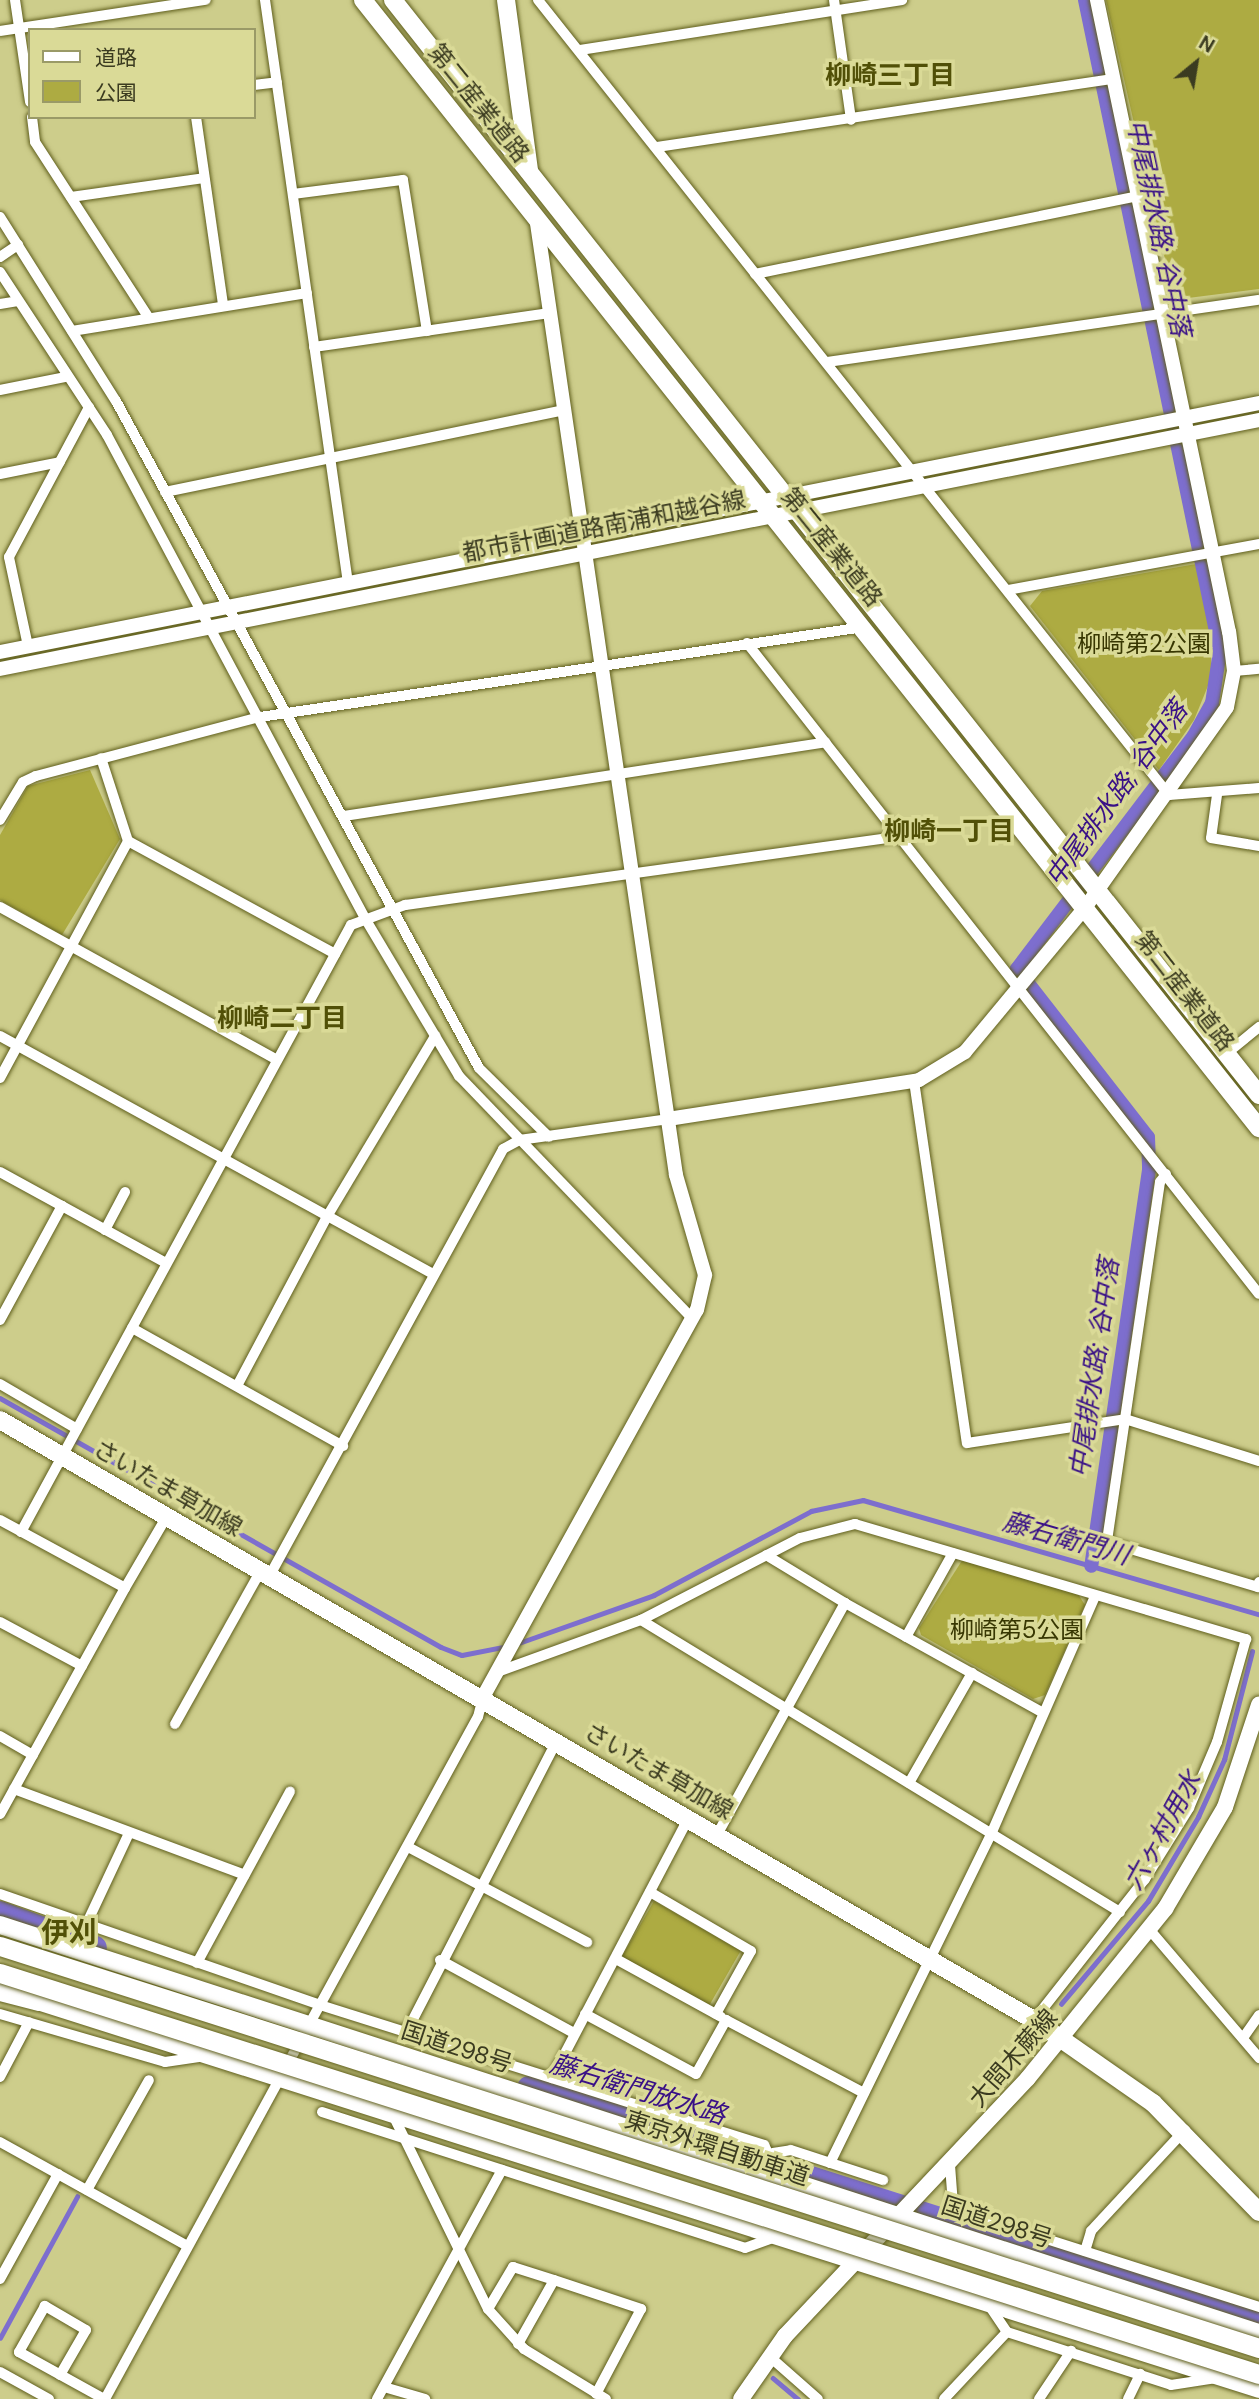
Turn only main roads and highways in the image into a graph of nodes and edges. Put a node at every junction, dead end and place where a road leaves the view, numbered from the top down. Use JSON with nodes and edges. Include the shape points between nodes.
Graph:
{"nodes":[{"id":1,"x":363,"y":0,"type":"edge"},
{"id":2,"x":393,"y":0,"type":"edge"},
{"id":3,"x":506,"y":0,"type":"edge"},
{"id":4,"x":528,"y":170,"type":"junction"},
{"id":5,"x":536,"y":212,"type":"junction"},
{"id":6,"x":1085,"y":889,"type":"junction"},
{"id":7,"x":1259,"y":1095,"type":"edge"},
{"id":8,"x":1259,"y":1128,"type":"edge"},
{"id":9,"x":0,"y":1419,"type":"edge"},
{"id":10,"x":1259,"y":1705,"type":"edge"},
{"id":11,"x":0,"y":1925,"type":"edge"},
{"id":12,"x":0,"y":1946,"type":"edge"},
{"id":13,"x":0,"y":1973,"type":"edge"},
{"id":14,"x":0,"y":1990,"type":"edge"},
{"id":15,"x":39,"y":2001,"type":"joint"},
{"id":16,"x":1061,"y":2038,"type":"junction"},
{"id":17,"x":1259,"y":2212,"type":"edge"},
{"id":18,"x":902,"y":2217,"type":"junction"},
{"id":19,"x":861,"y":2260,"type":"junction"},
{"id":20,"x":1259,"y":2333,"type":"edge"},
{"id":21,"x":1259,"y":2348,"type":"edge"},
{"id":22,"x":1259,"y":2374,"type":"edge"},
{"id":23,"x":1259,"y":2389,"type":"edge"},
{"id":24,"x":741,"y":2399,"type":"edge"}],
"edges":[{"from":1,"to":5,"type":"main road","name":"第二産業道路"},
{"from":2,"to":4,"type":"main road","name":"第二産業道路"},
{"from":3,"to":4,"type":"main road"},
{"from":4,"to":5,"type":"main road"},
{"from":4,"to":6,"type":"main road","name":"第二産業道路"},
{"from":5,"to":6,"type":"main road","name":"第二産業道路","via":[[864,627]]},
{"from":6,"to":7,"type":"main road","name":"第二産業道路"},
{"from":6,"to":8,"type":"main road","name":"第二産業道路"},
{"from":9,"to":16,"type":"main road","name":"さいたま草加線","via":[[167,1516],[270,1569]]},
{"from":10,"to":16,"type":"main road","name":"大間木蕨線","via":[[1213,1830],[1149,1929]]},
{"from":11,"to":18,"type":"main road","name":"国道298号"},
{"from":12,"to":21,"type":"highway","name":"東京外環自動車道","bridge":true},
{"from":13,"to":22,"type":"highway","name":"東京外環自動車道","bridge":true},
{"from":14,"to":15,"type":"highway"},
{"from":15,"to":19,"type":"main road"},
{"from":16,"to":17,"type":"main road","name":"さいたま草加線","via":[[1185,2130]]},
{"from":16,"to":18,"type":"main road","name":"大間木蕨線"},
{"from":18,"to":19,"type":"main road","name":"大間木蕨線"},
{"from":18,"to":20,"type":"main road","name":"国道298号"},
{"from":19,"to":23,"type":"main road"},
{"from":19,"to":24,"type":"main road","name":"大間木蕨線","via":[[769,2356]]}]}
